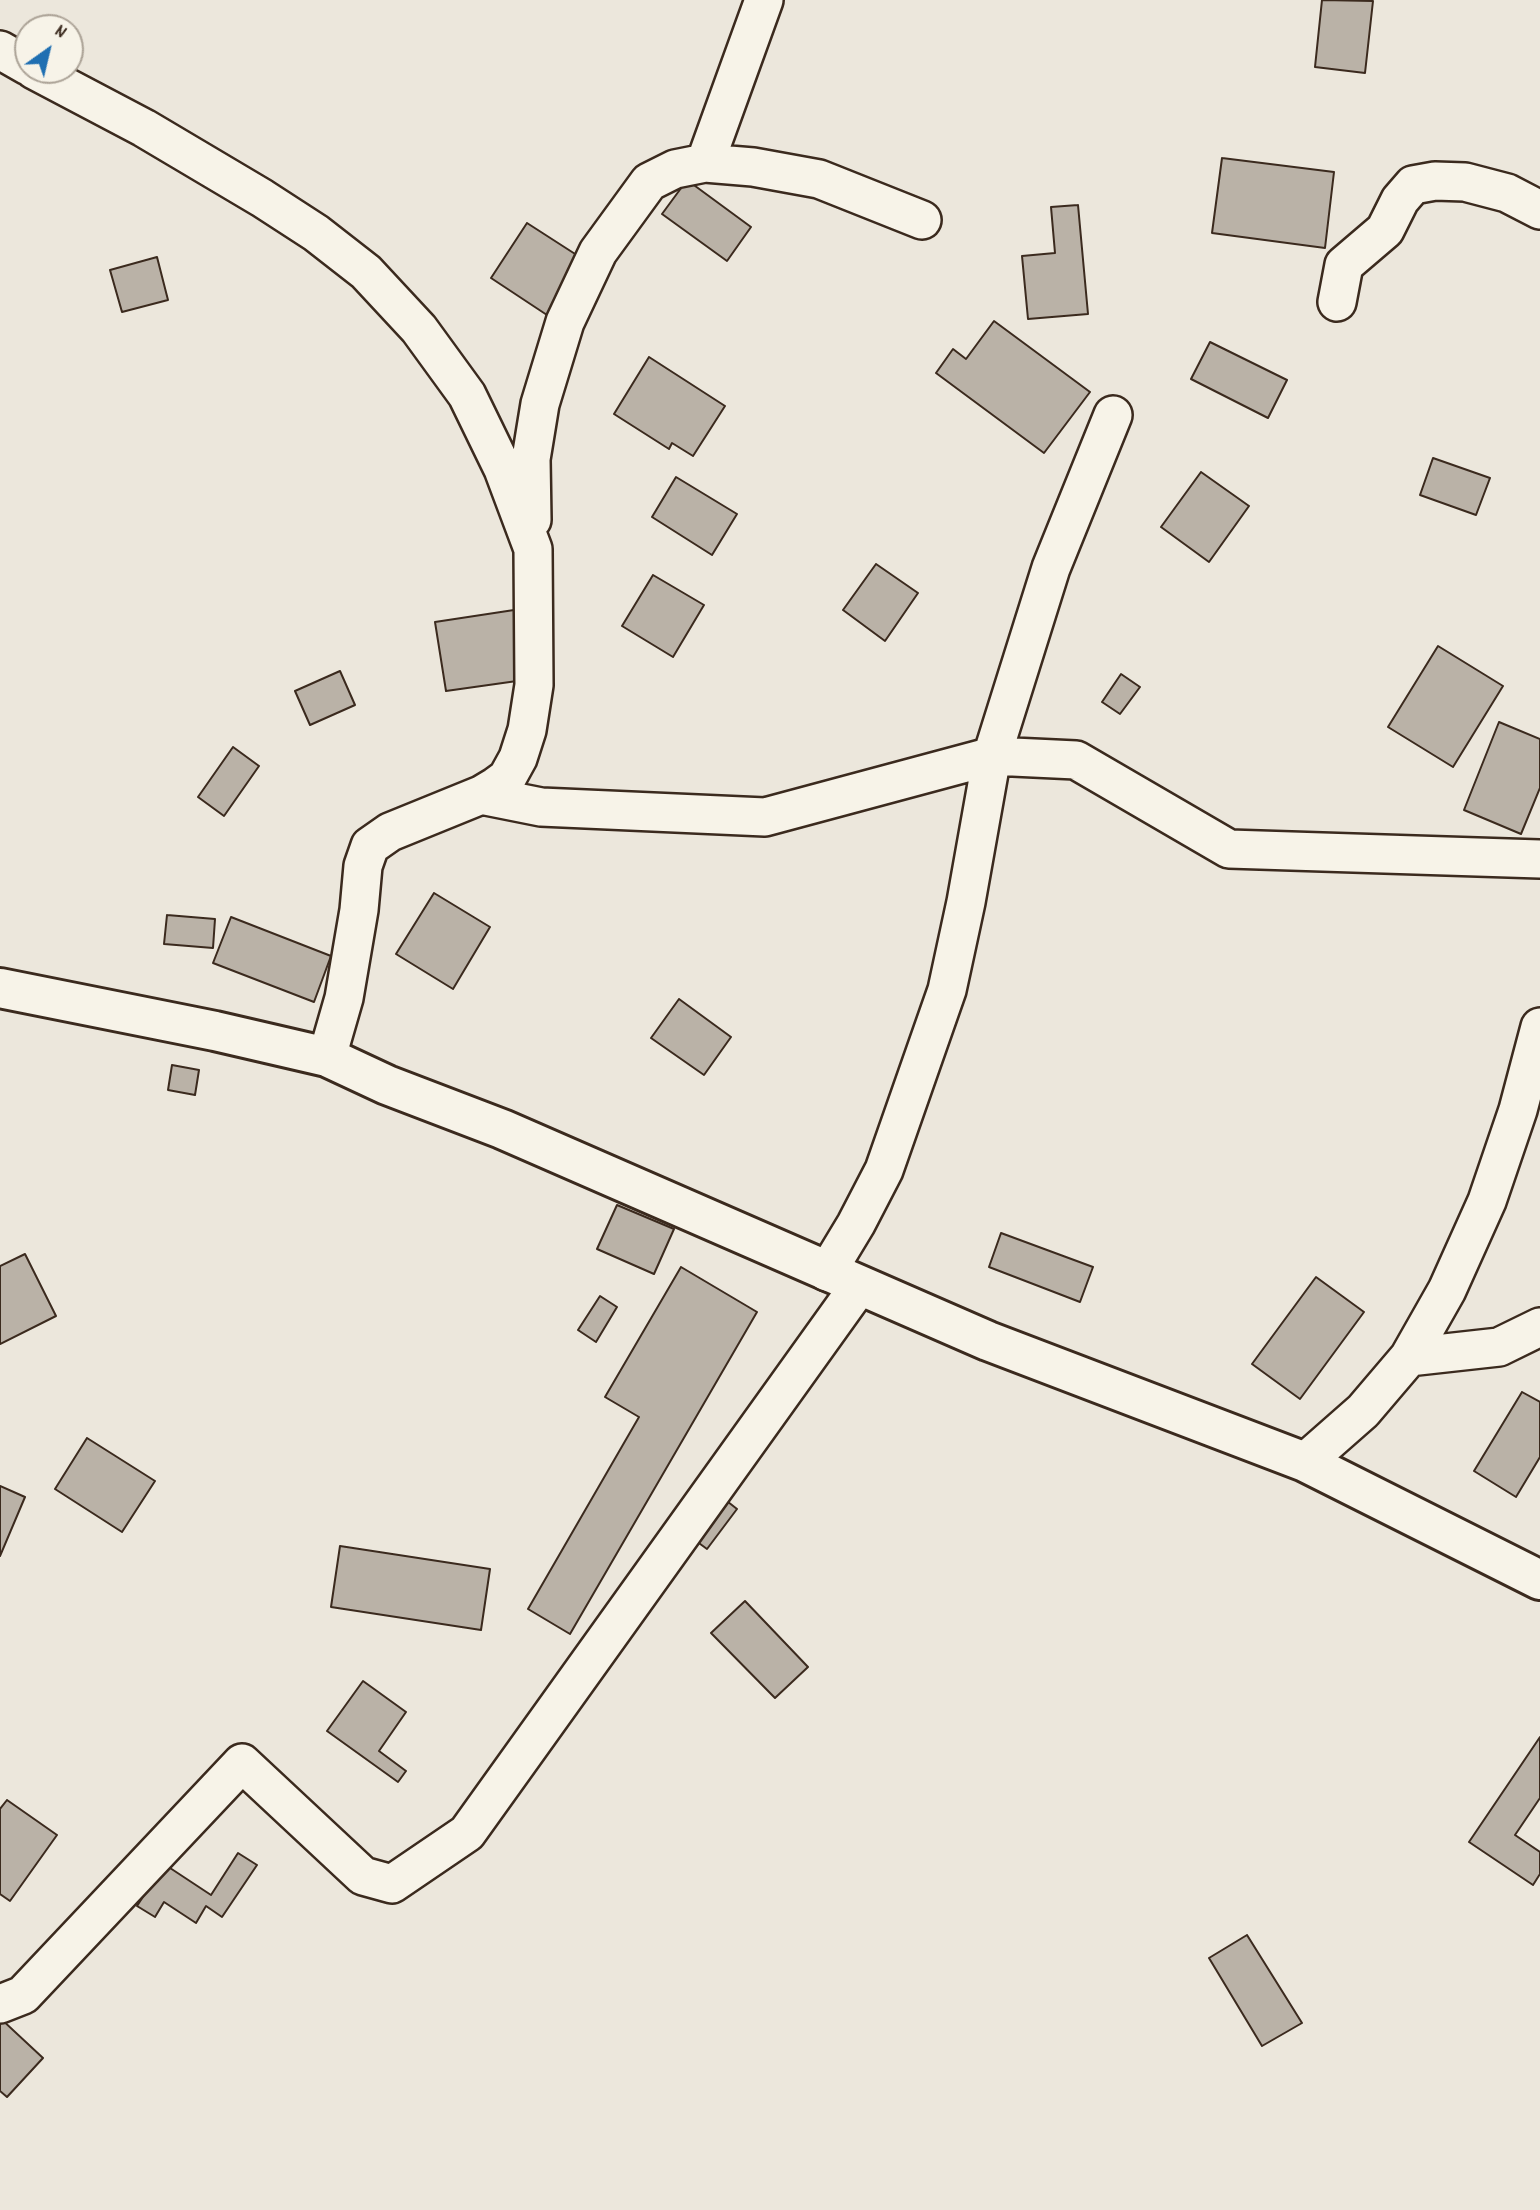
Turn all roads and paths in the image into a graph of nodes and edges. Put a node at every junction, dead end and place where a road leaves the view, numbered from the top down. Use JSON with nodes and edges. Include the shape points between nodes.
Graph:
{"nodes":[{"id":1,"x":764,"y":0,"type":"edge"},
{"id":2,"x":61,"y":84,"type":"edge"},
{"id":3,"x":705,"y":163,"type":"junction"},
{"id":4,"x":1540,"y":210,"type":"edge"},
{"id":5,"x":922,"y":220,"type":"dead end"},
{"id":6,"x":1337,"y":302,"type":"dead end"},
{"id":7,"x":1113,"y":415,"type":"dead end"},
{"id":8,"x":533,"y":549,"type":"junction"},
{"id":9,"x":992,"y":756,"type":"junction"},
{"id":10,"x":481,"y":795,"type":"junction"},
{"id":11,"x":1540,"y":859,"type":"edge"},
{"id":12,"x":0,"y":988,"type":"edge"},
{"id":13,"x":1540,"y":1027,"type":"edge"},
{"id":14,"x":327,"y":1057,"type":"junction"},
{"id":15,"x":843,"y":1279,"type":"junction"},
{"id":16,"x":1540,"y":1327,"type":"edge"},
{"id":17,"x":1409,"y":1357,"type":"junction"},
{"id":18,"x":1305,"y":1462,"type":"junction"},
{"id":19,"x":1540,"y":1580,"type":"edge"},
{"id":20,"x":0,"y":2004,"type":"edge"}],
"edges":[{"from":1,"to":3,"type":"street"},
{"from":2,"to":8,"type":"street","via":[[262,198],[366,272],[419,330],[467,395],[503,469]]},
{"from":3,"to":5,"type":"street","via":[[819,179]]},
{"from":3,"to":8,"type":"street","via":[[675,169],[649,182],[598,252],[565,322],[540,404],[531,459]]},
{"from":4,"to":6,"type":"street","via":[[1507,193],[1465,182],[1413,186],[1399,200],[1385,230],[1344,265]]},
{"from":7,"to":9,"type":"street","via":[[1051,568]]},
{"from":8,"to":10,"type":"street","via":[[534,685],[527,730],[508,778]]},
{"from":9,"to":10,"type":"street","via":[[765,817],[541,807]]},
{"from":9,"to":11,"type":"street","via":[[1076,760],[1229,849]]},
{"from":9,"to":15,"type":"street","via":[[947,990],[884,1170],[856,1224]]},
{"from":10,"to":14,"type":"street","via":[[390,832],[370,846],[363,866],[344,998]]},
{"from":12,"to":14,"type":"main road"},
{"from":13,"to":17,"type":"street","via":[[1487,1201],[1447,1290]]},
{"from":14,"to":15,"type":"main road"},
{"from":15,"to":18,"type":"main road","via":[[988,1341]]},
{"from":15,"to":20,"type":"street","via":[[467,1833],[392,1884],[363,1876],[242,1763],[23,1995]]},
{"from":16,"to":17,"type":"street","via":[[1499,1347]]},
{"from":17,"to":18,"type":"street","via":[[1363,1410]]},
{"from":18,"to":19,"type":"main road"}]}
